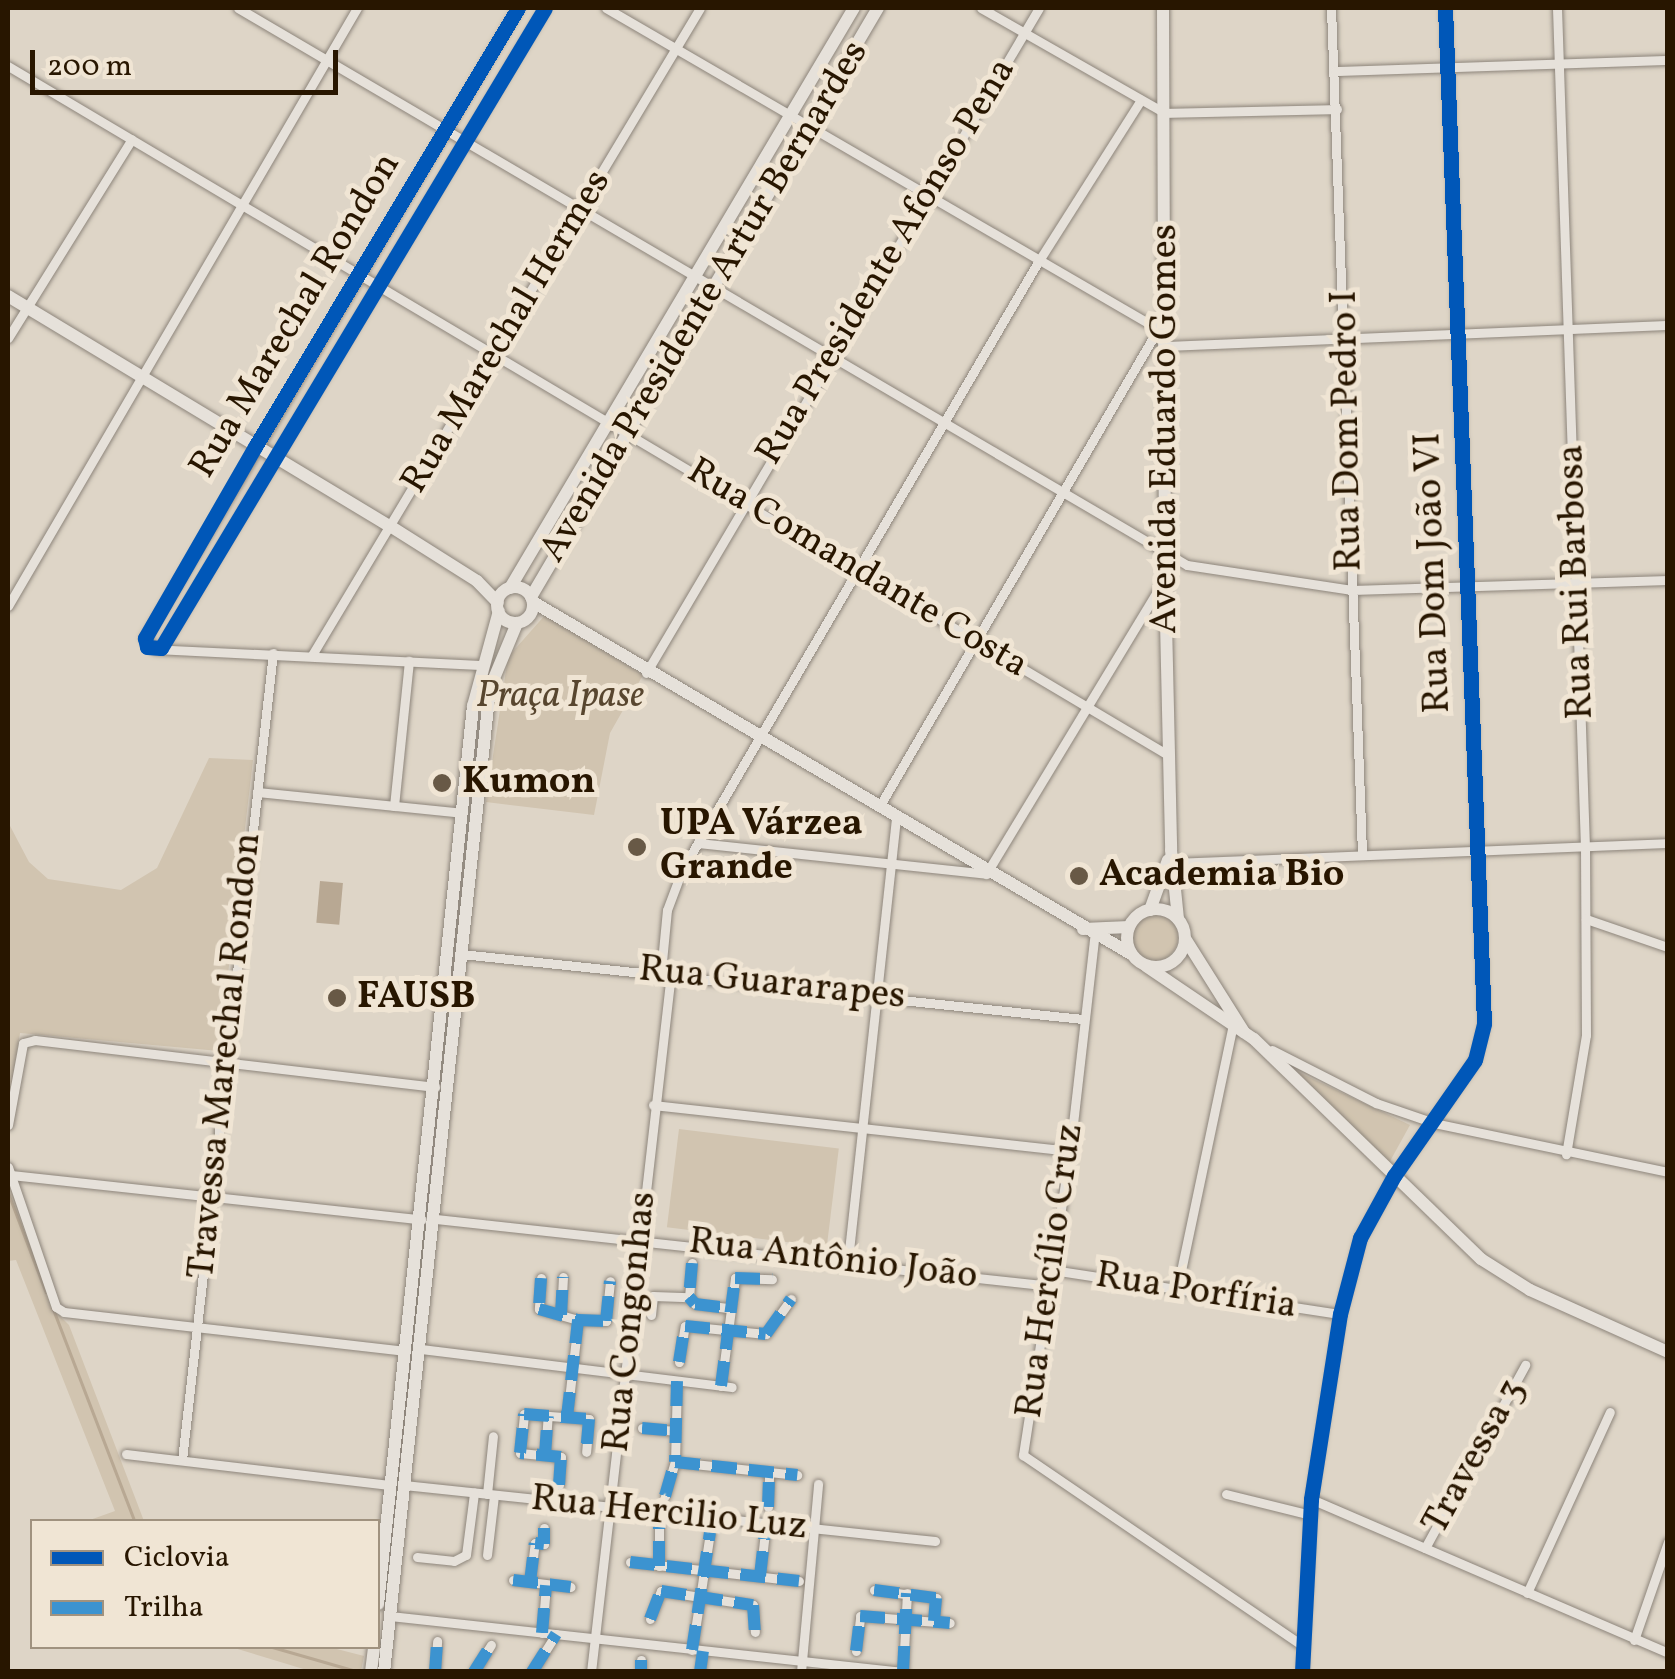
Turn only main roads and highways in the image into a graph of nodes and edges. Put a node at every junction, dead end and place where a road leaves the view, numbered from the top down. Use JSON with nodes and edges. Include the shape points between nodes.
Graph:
{"nodes":[{"id":1,"x":854,"y":8,"type":"edge"},
{"id":2,"x":878,"y":8,"type":"edge"},
{"id":3,"x":1163,"y":8,"type":"edge"},
{"id":4,"x":8,"y":296,"type":"edge"},
{"id":5,"x":503,"y":598,"type":"junction"},
{"id":6,"x":532,"y":599,"type":"junction"},
{"id":7,"x":551,"y":617,"type":"junction"},
{"id":8,"x":522,"y":620,"type":"junction"},
{"id":9,"x":1170,"y":858,"type":"junction"},
{"id":10,"x":1150,"y":910,"type":"junction"},
{"id":11,"x":1178,"y":919,"type":"junction"},
{"id":12,"x":1129,"y":927,"type":"junction"},
{"id":13,"x":1091,"y":931,"type":"junction"},
{"id":14,"x":1186,"y":940,"type":"junction"},
{"id":15,"x":1131,"y":954,"type":"junction"},
{"id":16,"x":1146,"y":966,"type":"junction"},
{"id":17,"x":1242,"y":1029,"type":"junction"},
{"id":18,"x":429,"y":1220,"type":"junction"},
{"id":19,"x":1668,"y":1352,"type":"edge"},
{"id":20,"x":380,"y":1582,"type":"edge"},
{"id":21,"x":384,"y":1672,"type":"edge"}],
"edges":[{"from":1,"to":5,"type":"main road","name":"Avenida Presidente Artur Bernardes"},
{"from":2,"to":6,"type":"main road","name":"Avenida Presidente Artur Bernardes"},
{"from":3,"to":9,"type":"main road","name":"Avenida Eduardo Gomes"},
{"from":4,"to":5,"type":"main road"},
{"from":5,"to":6,"type":"main road"},
{"from":5,"to":8,"type":"main road"},
{"from":5,"to":18,"type":"main road","name":"Avenida Presidente Artur Bernardes","via":[[480,665],[462,813]]},
{"from":6,"to":7,"type":"main road"},
{"from":6,"to":8,"type":"main road","name":"Avenida Presidente Artur Bernardes"},
{"from":7,"to":8,"type":"main road"},
{"from":7,"to":13,"type":"main road"},
{"from":8,"to":18,"type":"main road","name":"Avenida Presidente Artur Bernardes","via":[[490,688]]},
{"from":9,"to":10,"type":"main road"},
{"from":9,"to":11,"type":"main road","name":"Avenida Eduardo Gomes"},
{"from":10,"to":11,"type":"main road"},
{"from":10,"to":12,"type":"main road"},
{"from":11,"to":14,"type":"main road"},
{"from":12,"to":13,"type":"main road"},
{"from":12,"to":15,"type":"main road"},
{"from":13,"to":15,"type":"main road"},
{"from":14,"to":16,"type":"main road","via":[[1169,965]]},
{"from":14,"to":17,"type":"main road"},
{"from":15,"to":16,"type":"main road"},
{"from":16,"to":17,"type":"main road"},
{"from":17,"to":19,"type":"main road","via":[[1481,1259],[1530,1290]]},
{"from":18,"to":20,"type":"main road","name":"Avenida Presidente Artur Bernardes","via":[[406,1351]]},
{"from":18,"to":21,"type":"main road","name":"Avenida Presidente Artur Bernardes"}]}
